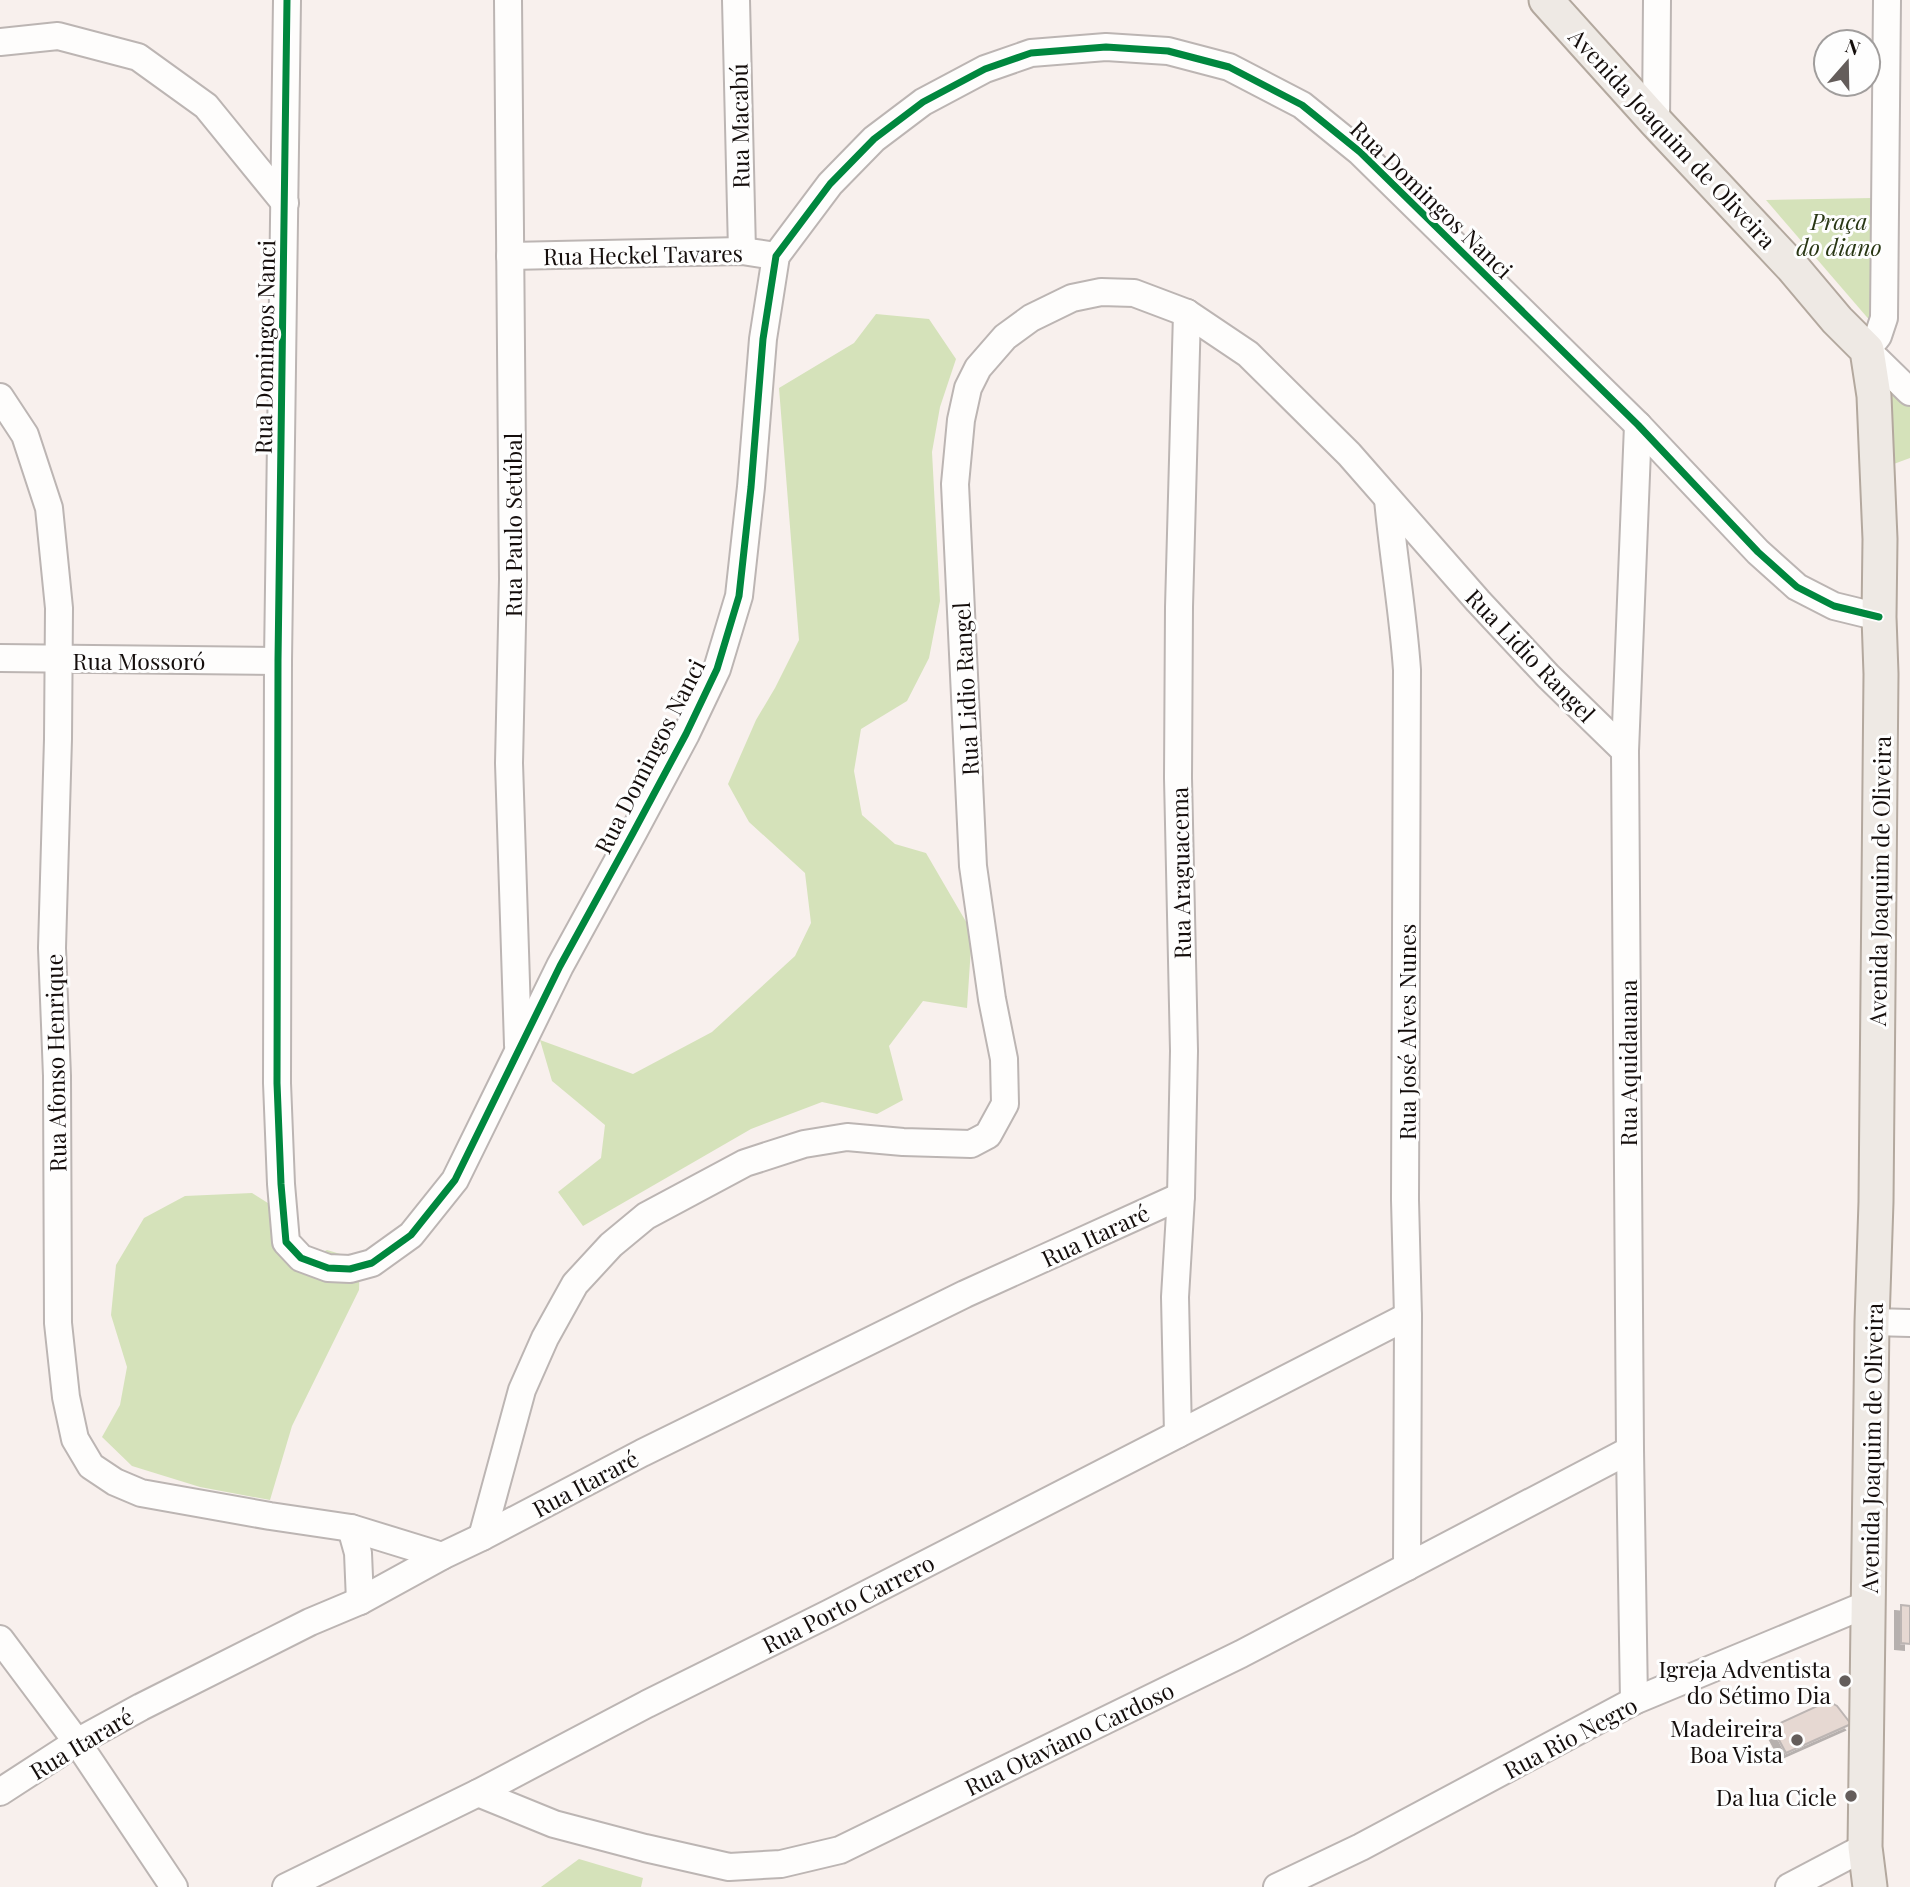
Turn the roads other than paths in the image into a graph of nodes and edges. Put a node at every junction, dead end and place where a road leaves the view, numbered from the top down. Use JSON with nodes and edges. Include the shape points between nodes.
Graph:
{"nodes":[{"id":1,"x":287,"y":0,"type":"edge"},
{"id":2,"x":508,"y":0,"type":"edge"},
{"id":3,"x":736,"y":0,"type":"edge"},
{"id":4,"x":1546,"y":0,"type":"edge"},
{"id":5,"x":1657,"y":0,"type":"edge"},
{"id":6,"x":1887,"y":0,"type":"edge"},
{"id":7,"x":0,"y":42,"type":"edge"},
{"id":8,"x":1656,"y":122,"type":"junction"},
{"id":9,"x":285,"y":203,"type":"junction"},
{"id":10,"x":742,"y":251,"type":"junction"},
{"id":11,"x":510,"y":256,"type":"junction"},
{"id":12,"x":776,"y":256,"type":"junction"},
{"id":13,"x":1187,"y":313,"type":"junction"},
{"id":14,"x":1867,"y":349,"type":"junction"},
{"id":15,"x":1910,"y":392,"type":"edge"},
{"id":16,"x":0,"y":397,"type":"edge"},
{"id":17,"x":1638,"y":425,"type":"junction"},
{"id":18,"x":1388,"y":499,"type":"junction"},
{"id":19,"x":1879,"y":617,"type":"junction"},
{"id":20,"x":0,"y":658,"type":"edge"},
{"id":21,"x":58,"y":659,"type":"junction"},
{"id":22,"x":278,"y":661,"type":"junction"},
{"id":23,"x":1625,"y":751,"type":"junction"},
{"id":24,"x":519,"y":1049,"type":"junction"},
{"id":25,"x":1181,"y":1196,"type":"junction"},
{"id":26,"x":1408,"y":1316,"type":"junction"},
{"id":27,"x":1872,"y":1322,"type":"junction"},
{"id":28,"x":1910,"y":1323,"type":"edge"},
{"id":29,"x":1178,"y":1434,"type":"junction"},
{"id":30,"x":1630,"y":1450,"type":"junction"},
{"id":31,"x":351,"y":1528,"type":"junction"},
{"id":32,"x":482,"y":1537,"type":"junction"},
{"id":33,"x":442,"y":1556,"type":"junction"},
{"id":34,"x":1407,"y":1567,"type":"junction"},
{"id":35,"x":360,"y":1601,"type":"junction"},
{"id":36,"x":1870,"y":1602,"type":"junction"},
{"id":37,"x":0,"y":1639,"type":"edge"},
{"id":38,"x":1634,"y":1701,"type":"junction"},
{"id":39,"x":77,"y":1742,"type":"junction"},
{"id":40,"x":0,"y":1792,"type":"edge"},
{"id":41,"x":478,"y":1793,"type":"junction"},
{"id":42,"x":1865,"y":1847,"type":"junction"},
{"id":43,"x":174,"y":1887,"type":"edge"},
{"id":44,"x":286,"y":1887,"type":"edge"},
{"id":45,"x":1277,"y":1887,"type":"edge"},
{"id":46,"x":1789,"y":1887,"type":"edge"},
{"id":47,"x":1870,"y":1887,"type":"edge"}],
"edges":[{"from":1,"to":9,"type":"street","name":"Rua Domingos Nanci"},
{"from":2,"to":11,"type":"street","name":"Rua Paulo Setúbal"},
{"from":3,"to":10,"type":"street","name":"Rua Macabú"},
{"from":4,"to":8,"type":"main road","name":"Avenida Joaquim de Oliveira"},
{"from":5,"to":8,"type":"street"},
{"from":6,"to":14,"type":"street","via":[[1884,318]]},
{"from":7,"to":9,"type":"street","via":[[58,36],[138,57],[206,106]]},
{"from":8,"to":14,"type":"main road","name":"Avenida Joaquim de Oliveira"},
{"from":9,"to":22,"type":"street","name":"Rua Domingos Nanci"},
{"from":10,"to":11,"type":"street","name":"Rua Heckel Tavares"},
{"from":10,"to":12,"type":"street","name":"Rua Heckel Tavares"},
{"from":11,"to":24,"type":"street","name":"Rua Paulo Setúbal","via":[[513,579],[509,762]]},
{"from":12,"to":17,"type":"street","name":"Rua Domingos Nanci","via":[[830,184],[874,139],[923,102],[985,69],[1031,52],[1106,47],[1168,51],[1229,67],[1303,105],[1360,152]]},
{"from":12,"to":24,"type":"street","name":"Rua Domingos Nanci","via":[[763,339],[739,596],[718,669]]},
{"from":13,"to":18,"type":"street","name":"Rua Lidio Rangel","via":[[1248,354]]},
{"from":13,"to":25,"type":"street","name":"Rua Araguacema","via":[[1178,778],[1184,1051]]},
{"from":13,"to":32,"type":"street","name":"Rua Lidio Rangel","via":[[1134,293],[1101,292],[1072,299],[1031,318],[1005,337],[978,368],[968,388],[955,484],[957,554],[973,866],[1004,1059],[1005,1104],[995,1124],[988,1135],[971,1144],[847,1137],[804,1144],[745,1163],[646,1216],[575,1284],[545,1338],[522,1390]]},
{"from":14,"to":15,"type":"street"},
{"from":14,"to":19,"type":"main road","name":"Avenida Joaquim de Oliveira","via":[[1875,409]]},
{"from":16,"to":21,"type":"street","name":"Rua Afonso Henrique","via":[[25,435],[49,508],[59,608]]},
{"from":17,"to":19,"type":"street","name":"Rua Domingos Nanci","via":[[1797,587],[1834,606]]},
{"from":17,"to":23,"type":"street","name":"Rua Aquidauana"},
{"from":18,"to":23,"type":"street","name":"Rua Lidio Rangel","via":[[1548,677]]},
{"from":18,"to":26,"type":"street","name":"Rua José Alves Nunes","via":[[1406,670]]},
{"from":19,"to":27,"type":"main road","name":"Avenida Joaquim de Oliveira"},
{"from":20,"to":21,"type":"street","name":"Rua Mossoró"},
{"from":21,"to":22,"type":"street","name":"Rua Mossoró"},
{"from":21,"to":31,"type":"street","name":"Rua Afonso Henrique","via":[[52,948],[58,1323],[75,1439],[91,1466],[141,1493]]},
{"from":22,"to":24,"type":"street","name":"Rua Domingos Nanci","via":[[277,1083],[286,1242],[301,1258],[328,1269],[350,1269],[372,1263],[411,1235],[455,1180]]},
{"from":23,"to":30,"type":"street","name":"Rua Aquidauana"},
{"from":25,"to":29,"type":"street","name":"Rua Araguacema","via":[[1175,1297]]},
{"from":25,"to":32,"type":"street","name":"Rua Itararé","via":[[848,1350]]},
{"from":26,"to":29,"type":"street","name":"Rua Porto Carrero"},
{"from":26,"to":34,"type":"street","name":"Rua José Alves Nunes"},
{"from":27,"to":28,"type":"street"},
{"from":27,"to":36,"type":"main road","name":"Avenida Joaquim de Oliveira"},
{"from":29,"to":41,"type":"street","name":"Rua Porto Carrero"},
{"from":30,"to":34,"type":"street","name":"Rua Otaviano Cardoso"},
{"from":30,"to":38,"type":"street","name":"Rua Aquidauana"},
{"from":31,"to":33,"type":"street","name":"Rua Afonso Henrique"},
{"from":31,"to":35,"type":"street","via":[[358,1553]]},
{"from":32,"to":33,"type":"street","name":"Rua Itararé"},
{"from":33,"to":35,"type":"street","name":"Rua Itararé"},
{"from":34,"to":41,"type":"street","name":"Rua Otaviano Cardoso","via":[[1241,1654],[840,1850],[781,1864],[729,1867],[554,1824]]},
{"from":35,"to":39,"type":"street","name":"Rua Itararé","via":[[310,1622]]},
{"from":36,"to":38,"type":"street","name":"Rua Rio Negro"},
{"from":36,"to":42,"type":"main road","name":"Avenida Joaquim de Oliveira"},
{"from":37,"to":39,"type":"street"},
{"from":38,"to":45,"type":"street","name":"Rua Rio Negro"},
{"from":39,"to":40,"type":"street","name":"Rua Itararé"},
{"from":39,"to":43,"type":"street"},
{"from":41,"to":44,"type":"street","name":"Rua Porto Carrero"},
{"from":42,"to":46,"type":"street"},
{"from":42,"to":47,"type":"main road","name":"Avenida Joaquim de Oliveira"}]}
